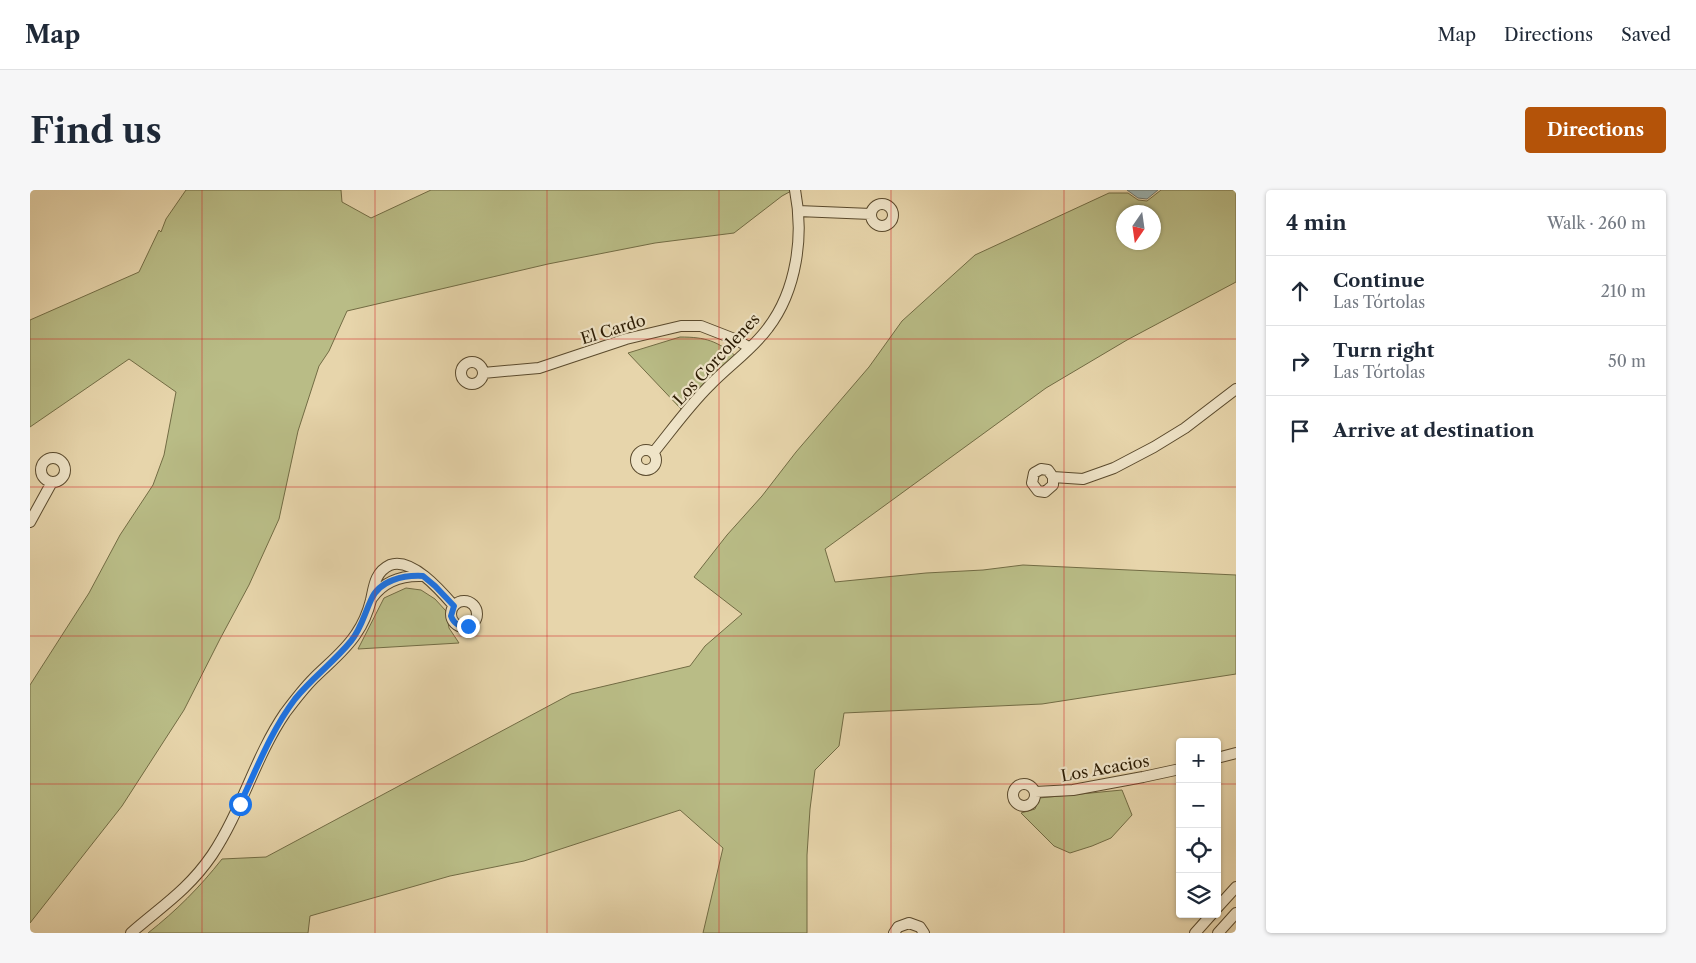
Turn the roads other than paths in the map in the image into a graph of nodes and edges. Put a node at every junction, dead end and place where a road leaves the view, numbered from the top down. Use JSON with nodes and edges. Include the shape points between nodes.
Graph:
{"nodes":[{"id":1,"x":795,"y":190,"type":"edge"},
{"id":2,"x":798,"y":211,"type":"junction"},
{"id":3,"x":870,"y":214,"type":"dead end"},
{"id":4,"x":750,"y":348,"type":"junction"},
{"id":5,"x":483,"y":373,"type":"dead end"},
{"id":6,"x":1236,"y":389,"type":"edge"},
{"id":7,"x":652,"y":453,"type":"dead end"},
{"id":8,"x":1053,"y":477,"type":"dead end"},
{"id":9,"x":52,"y":482,"type":"dead end"},
{"id":10,"x":30,"y":522,"type":"edge"},
{"id":11,"x":423,"y":576,"type":"junction"},
{"id":12,"x":371,"y":599,"type":"junction"},
{"id":13,"x":454,"y":606,"type":"dead end"},
{"id":14,"x":1236,"y":753,"type":"edge"},
{"id":15,"x":1221,"y":757,"type":"edge"},
{"id":16,"x":1176,"y":770,"type":"edge"},
{"id":17,"x":1035,"y":792,"type":"dead end"},
{"id":18,"x":1236,"y":887,"type":"edge"},
{"id":19,"x":1221,"y":904,"type":"edge"},
{"id":20,"x":1236,"y":913,"type":"edge"},
{"id":21,"x":1208,"y":918,"type":"edge"},
{"id":22,"x":131,"y":933,"type":"edge"},
{"id":23,"x":894,"y":933,"type":"edge"},
{"id":24,"x":924,"y":933,"type":"edge"},
{"id":25,"x":1195,"y":933,"type":"edge"},
{"id":26,"x":1218,"y":933,"type":"edge"}],
"edges":[{"from":1,"to":2,"type":"street","name":"Los Corcolenes"},
{"from":2,"to":3,"type":"street"},
{"from":2,"to":4,"type":"street","name":"Los Corcolenes","via":[[798,249],[783,304]]},
{"from":4,"to":5,"type":"street","name":"El Cardo","via":[[701,326],[681,326],[626,339],[540,368]]},
{"from":4,"to":7,"type":"street","name":"Los Corcolenes","via":[[709,386]]},
{"from":6,"to":8,"type":"street","via":[[1185,428],[1114,468],[1083,479]]},
{"from":9,"to":10,"type":"street"},
{"from":11,"to":12,"type":"street","via":[[406,576],[391,581]]},
{"from":11,"to":12,"type":"street","via":[[403,564],[389,566],[378,575]]},
{"from":11,"to":13,"type":"street"},
{"from":12,"to":22,"type":"street","via":[[353,639],[304,689],[284,715],[212,855],[179,894]]},
{"from":14,"to":15,"type":"street"},
{"from":16,"to":17,"type":"street","name":"Los Acacios","via":[[1074,790]]},
{"from":18,"to":19,"type":"street"},
{"from":20,"to":26,"type":"street"},
{"from":21,"to":25,"type":"street"},
{"from":23,"to":24,"type":"street","via":[[898,927],[909,923],[920,927]]}]}
